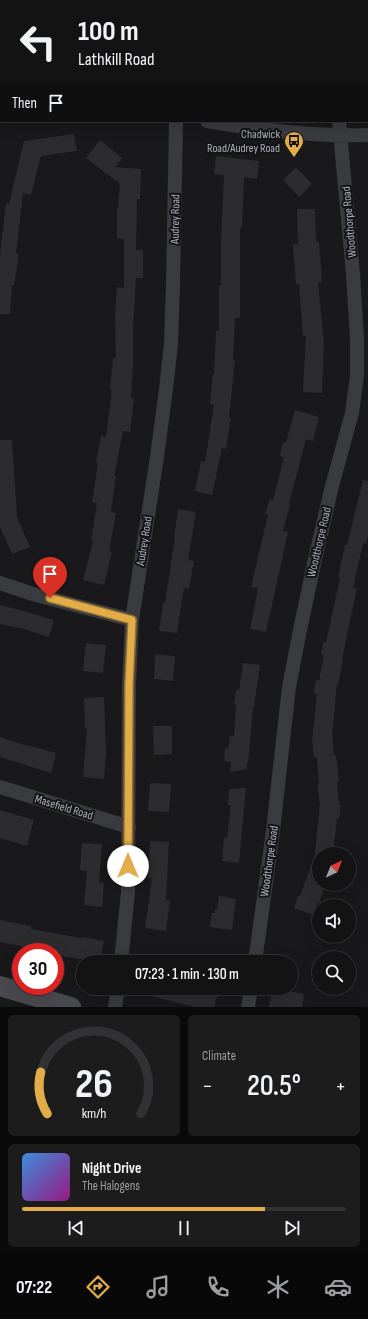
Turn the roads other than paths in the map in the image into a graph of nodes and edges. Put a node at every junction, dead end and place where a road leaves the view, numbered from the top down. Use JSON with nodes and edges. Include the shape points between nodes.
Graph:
{"nodes":[{"id":1,"x":176,"y":122,"type":"edge"},
{"id":2,"x":213,"y":122,"type":"edge"},
{"id":3,"x":339,"y":122,"type":"edge"},
{"id":4,"x":368,"y":135,"type":"edge"},
{"id":5,"x":341,"y":136,"type":"junction"},
{"id":6,"x":0,"y":583,"type":"edge"},
{"id":7,"x":132,"y":620,"type":"junction"},
{"id":8,"x":0,"y":787,"type":"edge"},
{"id":9,"x":129,"y":827,"type":"junction"},
{"id":10,"x":122,"y":955,"type":"edge"},
{"id":11,"x":256,"y":955,"type":"edge"},
{"id":12,"x":0,"y":986,"type":"edge"},
{"id":13,"x":117,"y":995,"type":"edge"},
{"id":14,"x":250,"y":995,"type":"edge"},
{"id":15,"x":35,"y":1002,"type":"edge"},
{"id":16,"x":71,"y":1007,"type":"edge"},
{"id":17,"x":115,"y":1007,"type":"edge"},
{"id":18,"x":248,"y":1007,"type":"edge"}],
"edges":[{"from":1,"to":7,"type":"street","name":"Audrey Road","via":[[171,344]]},
{"from":2,"to":5,"type":"street","via":[[258,130]]},
{"from":3,"to":5,"type":"street","name":"Woodthorpe Road"},
{"from":4,"to":5,"type":"street"},
{"from":5,"to":11,"type":"street","name":"Woodthorpe Road","via":[[353,274],[357,376],[352,413],[315,559],[289,687]]},
{"from":6,"to":7,"type":"street"},
{"from":7,"to":9,"type":"street","name":"Audrey Road","via":[[129,684]]},
{"from":8,"to":9,"type":"street","name":"Masefield Road"},
{"from":9,"to":10,"type":"street","name":"Audrey Road","via":[[128,892]]},
{"from":12,"to":15,"type":"main road"},
{"from":13,"to":17,"type":"street"},
{"from":14,"to":18,"type":"street"},
{"from":15,"to":16,"type":"main road"}]}
